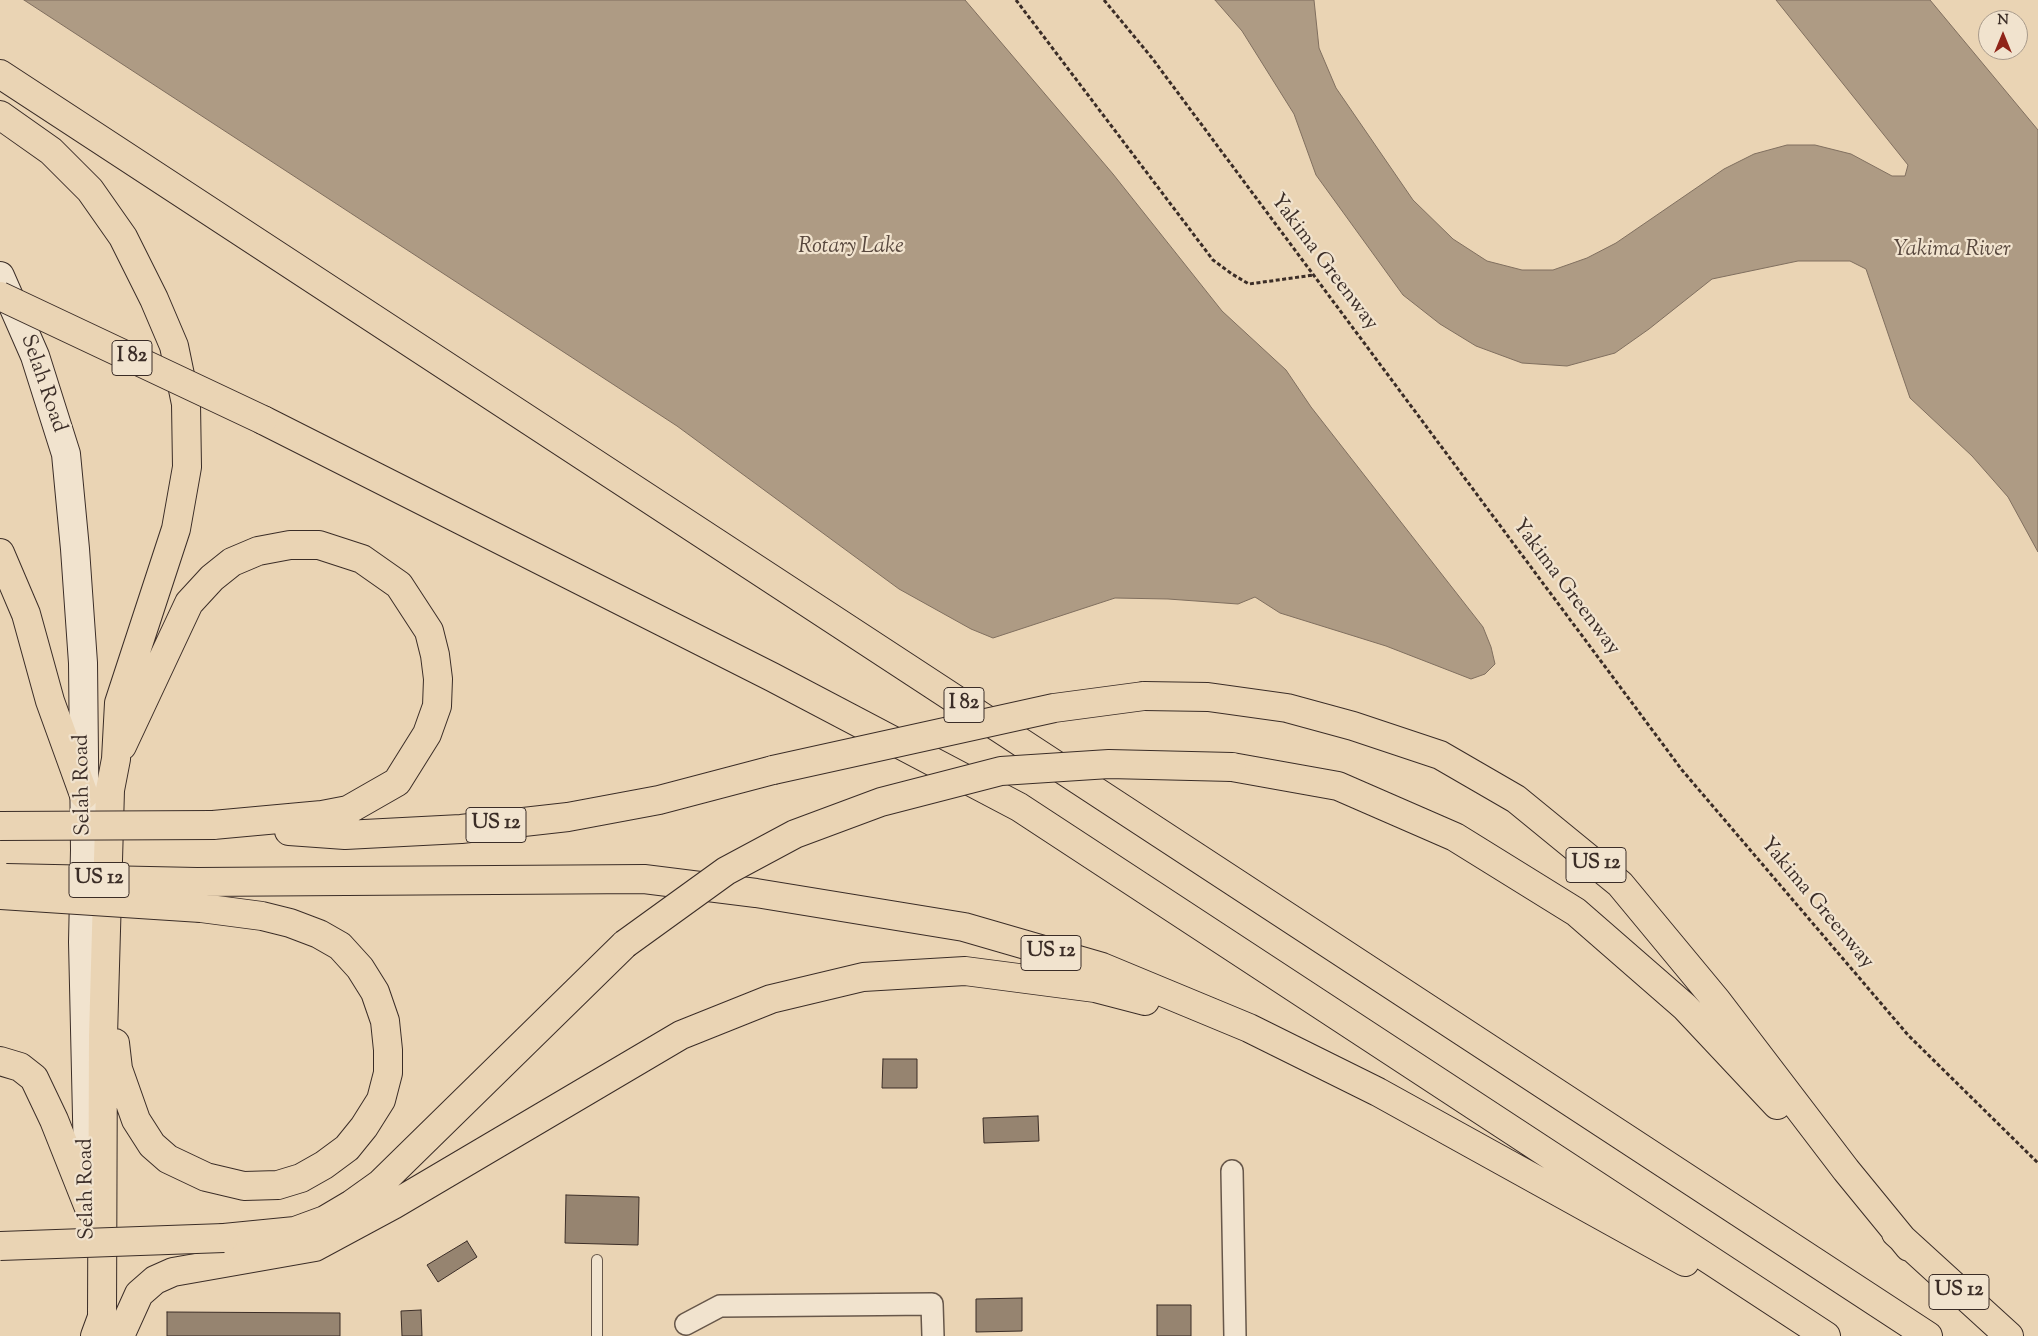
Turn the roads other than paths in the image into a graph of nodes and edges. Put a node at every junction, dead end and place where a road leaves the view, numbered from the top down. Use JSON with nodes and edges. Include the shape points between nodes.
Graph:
{"nodes":[{"id":1,"x":0,"y":74,"type":"edge"},
{"id":2,"x":0,"y":115,"type":"edge"},
{"id":3,"x":0,"y":276,"type":"edge"},
{"id":4,"x":0,"y":296,"type":"edge"},
{"id":5,"x":0,"y":553,"type":"edge"},
{"id":6,"x":116,"y":759,"type":"junction"},
{"id":7,"x":84,"y":795,"type":"junction"},
{"id":8,"x":213,"y":825,"type":"junction"},
{"id":9,"x":0,"y":826,"type":"edge"},
{"id":10,"x":0,"y":878,"type":"edge"},
{"id":11,"x":0,"y":895,"type":"edge"},
{"id":12,"x":199,"y":895,"type":"junction"},
{"id":13,"x":104,"y":959,"type":"junction"},
{"id":14,"x":1249,"y":1028,"type":"junction"},
{"id":15,"x":0,"y":1061,"type":"edge"},
{"id":16,"x":1232,"y":1171,"type":"dead end"},
{"id":17,"x":89,"y":1208,"type":"junction"},
{"id":18,"x":0,"y":1246,"type":"edge"},
{"id":19,"x":1909,"y":1247,"type":"junction"},
{"id":20,"x":597,"y":1260,"type":"dead end"},
{"id":21,"x":686,"y":1324,"type":"dead end"},
{"id":22,"x":1824,"y":1335,"type":"edge"},
{"id":23,"x":89,"y":1336,"type":"edge"},
{"id":24,"x":95,"y":1336,"type":"edge"},
{"id":25,"x":120,"y":1336,"type":"edge"},
{"id":26,"x":597,"y":1336,"type":"edge"},
{"id":27,"x":933,"y":1336,"type":"edge"},
{"id":28,"x":1235,"y":1336,"type":"edge"},
{"id":29,"x":1928,"y":1336,"type":"edge"},
{"id":30,"x":2009,"y":1336,"type":"edge"}],
"edges":[{"from":1,"to":29,"type":"highway","number":"I 82"},
{"from":2,"to":6,"type":"highway","via":[[50,151],[90,190],[123,237],[174,346],[186,404],[187,467],[176,529],[119,703]]},
{"from":3,"to":7,"type":"main road","name":"Selah Road","via":[[36,356],[66,454],[83,663]]},
{"from":4,"to":22,"type":"highway","number":"I 82","bridge":true,"via":[[263,420],[772,677],[1018,807]]},
{"from":5,"to":7,"type":"highway","via":[[26,614],[50,701]]},
{"from":6,"to":8,"type":"highway","via":[[189,603],[232,562],[258,551],[282,546],[319,546],[362,559],[383,572],[399,585],[416,608],[429,630],[436,655],[437,706],[427,734],[411,762],[397,782],[348,810]]},
{"from":6,"to":13,"type":"highway","via":[[110,790]]},
{"from":7,"to":17,"type":"main road","name":"Selah Road","via":[[83,942]]},
{"from":8,"to":9,"type":"highway","number":"US 12","bridge":true},
{"from":8,"to":19,"type":"highway","number":"US 12","bridge":true,"via":[[345,835],[461,829],[568,817],[659,800],[773,770],[1054,708],[1144,696],[1208,697],[1287,708],[1440,755],[1516,799],[1620,884],[1716,1000]]},
{"from":10,"to":12,"type":"highway","number":"US 12","bridge":true},
{"from":11,"to":12,"type":"highway","bridge":true},
{"from":12,"to":13,"type":"highway","via":[[319,934],[340,946],[360,968],[375,992],[385,1021],[388,1050],[388,1073],[381,1100],[347,1148],[324,1165],[301,1178],[278,1185],[244,1186],[206,1177],[168,1159],[152,1145],[136,1120],[118,1068]]},
{"from":12,"to":14,"type":"highway","number":"US 12","via":[[644,879],[756,893],[964,927],[1102,967]]},
{"from":13,"to":24,"type":"highway","via":[[102,1317]]},
{"from":14,"to":22,"type":"highway","number":"US 12","via":[[1378,1092],[1644,1241]]},
{"from":14,"to":25,"type":"highway","via":[[1095,988],[965,971],[863,977],[771,999],[681,1035],[394,1205],[315,1247],[173,1272],[155,1280],[139,1294]]},
{"from":15,"to":17,"type":"highway","via":[[20,1067],[34,1078]]},
{"from":16,"to":28,"type":"street"},
{"from":17,"to":23,"type":"main road","name":"Selah Road"},
{"from":18,"to":19,"type":"highway","bridge":true,"via":[[224,1238],[295,1231],[325,1220],[380,1184],[625,944],[726,872],[795,834],[881,802],[1001,771],[1109,764],[1184,764],[1232,767],[1338,786],[1455,837],[1576,912],[1684,1006]]},
{"from":19,"to":30,"type":"highway","number":"US 12"},
{"from":20,"to":26,"type":"lane"},
{"from":21,"to":27,"type":"street","via":[[720,1306],[932,1304]]}]}
